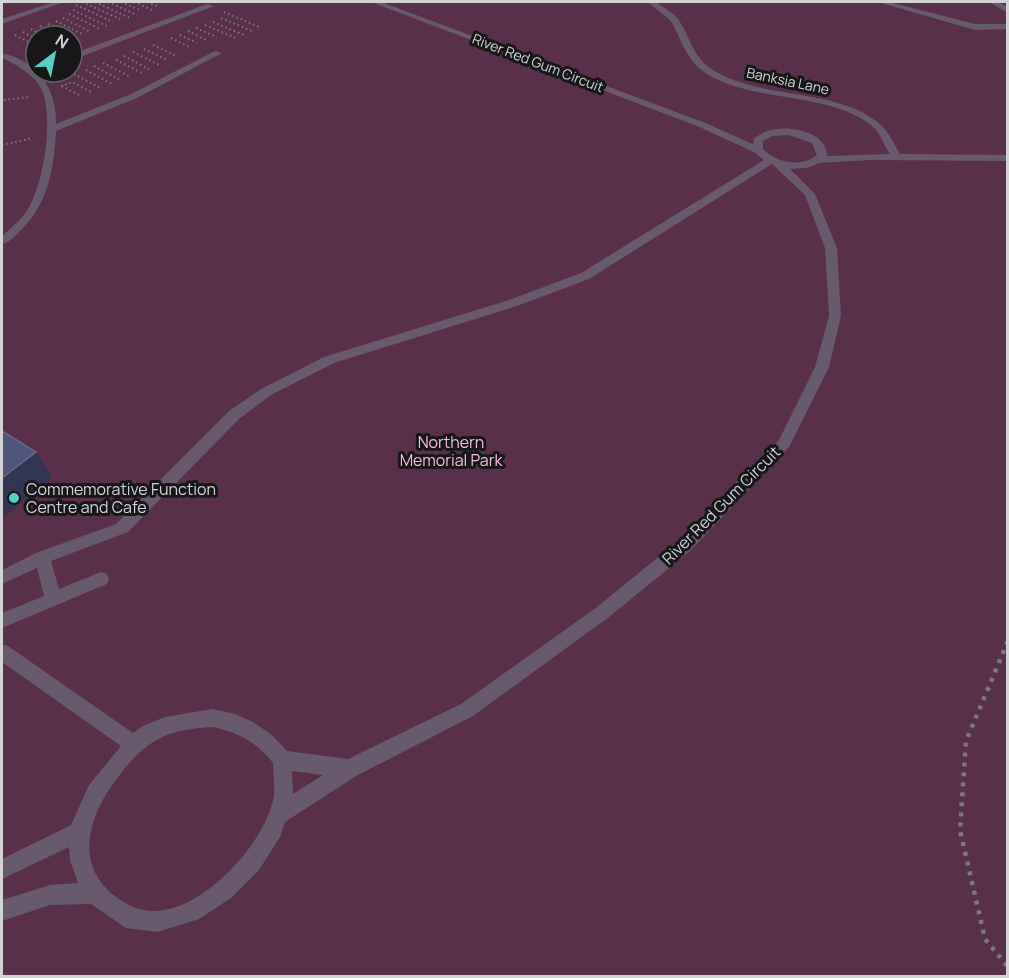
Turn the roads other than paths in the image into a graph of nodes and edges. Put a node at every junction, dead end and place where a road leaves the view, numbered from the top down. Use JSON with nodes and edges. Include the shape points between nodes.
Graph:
{"nodes":[{"id":1,"x":375,"y":2,"type":"edge"},
{"id":2,"x":652,"y":2,"type":"edge"},
{"id":3,"x":882,"y":2,"type":"edge"},
{"id":4,"x":993,"y":2,"type":"edge"},
{"id":5,"x":49,"y":5,"type":"edge"},
{"id":6,"x":206,"y":8,"type":"road end"},
{"id":7,"x":1008,"y":11,"type":"edge"},
{"id":8,"x":2,"y":22,"type":"edge"},
{"id":9,"x":1008,"y":26,"type":"edge"},
{"id":10,"x":214,"y":51,"type":"road end"},
{"id":11,"x":84,"y":53,"type":"edge"},
{"id":12,"x":2,"y":55,"type":"edge"},
{"id":13,"x":24,"y":67,"type":"edge"},
{"id":14,"x":42,"y":84,"type":"edge"},
{"id":15,"x":700,"y":124,"type":"junction"},
{"id":16,"x":50,"y":132,"type":"junction"},
{"id":17,"x":763,"y":136,"type":"junction"},
{"id":18,"x":820,"y":146,"type":"junction"},
{"id":19,"x":758,"y":150,"type":"junction"},
{"id":20,"x":870,"y":157,"type":"junction"},
{"id":21,"x":897,"y":158,"type":"junction"},
{"id":22,"x":1008,"y":158,"type":"edge"},
{"id":23,"x":776,"y":162,"type":"junction"},
{"id":24,"x":815,"y":162,"type":"junction"},
{"id":25,"x":810,"y":194,"type":"junction"},
{"id":26,"x":2,"y":241,"type":"edge"},
{"id":27,"x":42,"y":558,"type":"junction"},
{"id":28,"x":2,"y":577,"type":"edge"},
{"id":29,"x":101,"y":579,"type":"dead end"},
{"id":30,"x":53,"y":599,"type":"junction"},
{"id":31,"x":2,"y":621,"type":"edge"},
{"id":32,"x":2,"y":651,"type":"edge"},
{"id":33,"x":135,"y":746,"type":"junction"},
{"id":34,"x":282,"y":760,"type":"junction"},
{"id":35,"x":349,"y":769,"type":"junction"},
{"id":36,"x":279,"y":815,"type":"junction"},
{"id":37,"x":80,"y":831,"type":"junction"},
{"id":38,"x":2,"y":869,"type":"edge"},
{"id":39,"x":96,"y":893,"type":"junction"},
{"id":40,"x":2,"y":910,"type":"edge"}],
"edges":[{"from":1,"to":15,"type":"lane","name":"River Red Gum Circuit"},
{"from":2,"to":21,"type":"lane","name":"Banksia Lane","via":[[674,20],[692,57],[708,70],[744,87],[819,100],[860,115],[880,129]]},
{"from":3,"to":9,"type":"lane","via":[[975,27]]},
{"from":4,"to":7,"type":"lane"},
{"from":5,"to":8,"type":"lane"},
{"from":6,"to":11,"type":"lane"},
{"from":10,"to":16,"type":"lane","via":[[138,94]]},
{"from":12,"to":13,"type":"lane"},
{"from":14,"to":16,"type":"lane","via":[[48,92]]},
{"from":15,"to":17,"type":"lane","name":"River Red Gum Circuit"},
{"from":15,"to":19,"type":"lane","name":"River Red Gum Circuit"},
{"from":16,"to":26,"type":"lane","via":[[44,179],[34,208]]},
{"from":17,"to":18,"type":"lane","name":"River Red Gum Circuit","via":[[788,132],[807,136]]},
{"from":17,"to":19,"type":"lane","via":[[758,140]]},
{"from":18,"to":20,"type":"lane"},
{"from":18,"to":24,"type":"lane","name":"River Red Gum Circuit","via":[[822,156]]},
{"from":19,"to":23,"type":"lane","name":"River Red Gum Circuit"},
{"from":20,"to":21,"type":"lane"},
{"from":20,"to":24,"type":"lane"},
{"from":21,"to":22,"type":"lane"},
{"from":23,"to":24,"type":"lane"},
{"from":23,"to":25,"type":"lane","name":"River Red Gum Circuit"},
{"from":23,"to":27,"type":"lane","via":[[585,276],[513,303],[329,360],[266,392],[234,415],[122,528]]},
{"from":24,"to":25,"type":"lane","name":"River Red Gum Circuit"},
{"from":25,"to":35,"type":"lane","name":"River Red Gum Circuit","via":[[831,248],[835,316],[822,367],[784,443],[684,546],[603,612],[467,710]]},
{"from":27,"to":28,"type":"lane"},
{"from":27,"to":30,"type":"lane"},
{"from":29,"to":30,"type":"lane"},
{"from":30,"to":31,"type":"lane"},
{"from":32,"to":33,"type":"lane"},
{"from":33,"to":34,"type":"lane","via":[[148,733],[180,720],[212,717],[241,724]]},
{"from":33,"to":37,"type":"lane","via":[[99,784],[82,815]]},
{"from":34,"to":35,"type":"lane"},
{"from":34,"to":36,"type":"lane","via":[[285,794]]},
{"from":35,"to":36,"type":"lane","name":"River Red Gum Circuit"},
{"from":36,"to":39,"type":"lane","via":[[259,853],[231,886],[202,908],[170,922],[135,921],[106,906]]},
{"from":37,"to":38,"type":"lane"},
{"from":37,"to":39,"type":"lane","via":[[77,849],[86,881]]},
{"from":39,"to":40,"type":"lane","via":[[50,895]]}]}
